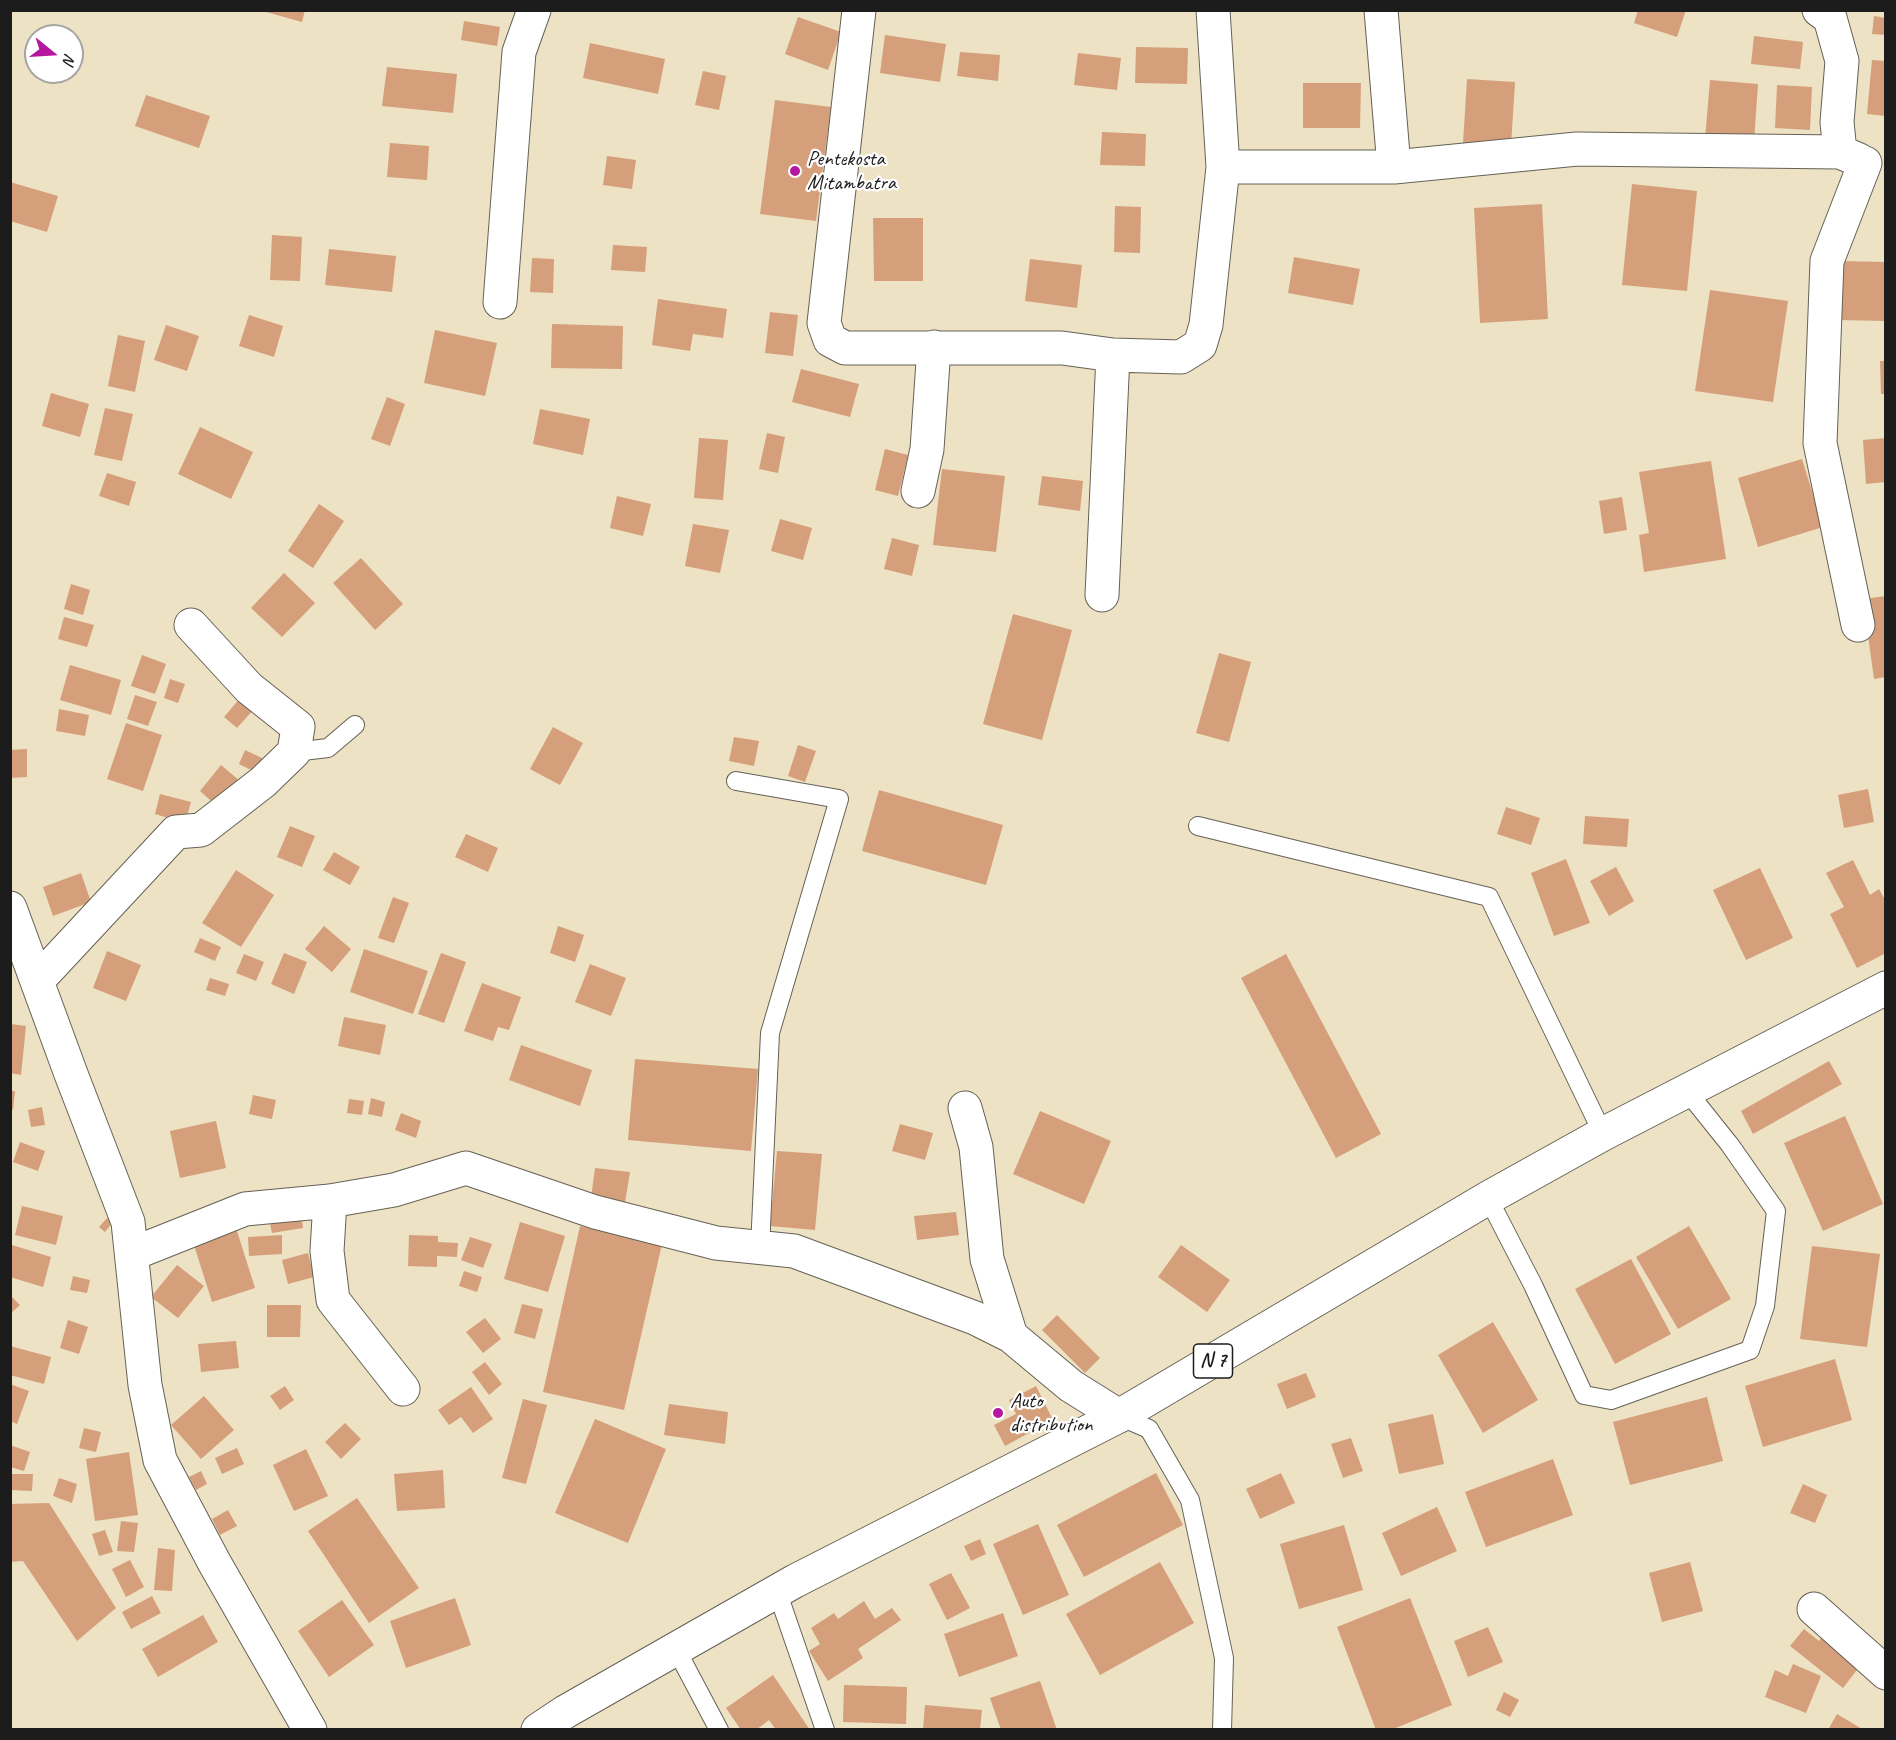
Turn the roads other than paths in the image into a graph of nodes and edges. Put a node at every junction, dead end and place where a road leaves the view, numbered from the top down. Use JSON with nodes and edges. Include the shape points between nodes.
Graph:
{"nodes":[{"id":1,"x":534,"y":10,"type":"edge"},
{"id":2,"x":859,"y":10,"type":"edge"},
{"id":3,"x":1213,"y":10,"type":"edge"},
{"id":4,"x":1381,"y":10,"type":"edge"},
{"id":5,"x":1819,"y":10,"type":"edge"},
{"id":6,"x":1864,"y":160,"type":"edge"},
{"id":7,"x":1223,"y":166,"type":"junction"},
{"id":8,"x":1394,"y":167,"type":"junction"},
{"id":9,"x":500,"y":302,"type":"dead end"},
{"id":10,"x":934,"y":347,"type":"junction"},
{"id":11,"x":1113,"y":355,"type":"junction"},
{"id":12,"x":918,"y":491,"type":"dead end"},
{"id":13,"x":1102,"y":595,"type":"dead end"},
{"id":14,"x":191,"y":624,"type":"dead end"},
{"id":15,"x":1858,"y":625,"type":"dead end"},
{"id":16,"x":355,"y":725,"type":"dead end"},
{"id":17,"x":294,"y":752,"type":"junction"},
{"id":18,"x":736,"y":781,"type":"dead end"},
{"id":19,"x":1198,"y":826,"type":"dead end"},
{"id":20,"x":10,"y":908,"type":"edge"},
{"id":21,"x":38,"y":980,"type":"junction"},
{"id":22,"x":1886,"y":988,"type":"edge"},
{"id":23,"x":1686,"y":1090,"type":"junction"},
{"id":24,"x":965,"y":1108,"type":"dead end"},
{"id":25,"x":1603,"y":1134,"type":"junction"},
{"id":26,"x":1488,"y":1198,"type":"junction"},
{"id":27,"x":330,"y":1200,"type":"junction"},
{"id":28,"x":760,"y":1248,"type":"junction"},
{"id":29,"x":132,"y":1254,"type":"junction"},
{"id":30,"x":1011,"y":1336,"type":"junction"},
{"id":31,"x":403,"y":1389,"type":"dead end"},
{"id":32,"x":1119,"y":1416,"type":"junction"},
{"id":33,"x":777,"y":1591,"type":"junction"},
{"id":34,"x":1814,"y":1609,"type":"dead end"},
{"id":35,"x":676,"y":1649,"type":"junction"},
{"id":36,"x":1886,"y":1673,"type":"edge"},
{"id":37,"x":310,"y":1730,"type":"edge"},
{"id":38,"x":538,"y":1730,"type":"edge"},
{"id":39,"x":719,"y":1730,"type":"edge"},
{"id":40,"x":825,"y":1730,"type":"edge"},
{"id":41,"x":1222,"y":1730,"type":"edge"}],
"edges":[{"from":1,"to":9,"type":"street","via":[[519,52]]},
{"from":2,"to":10,"type":"street","via":[[824,323],[830,340],[845,348]]},
{"from":3,"to":7,"type":"street"},
{"from":4,"to":8,"type":"street"},
{"from":5,"to":6,"type":"street","via":[[1830,18],[1842,61],[1837,122]]},
{"from":6,"to":8,"type":"street","via":[[1577,149]]},
{"from":6,"to":15,"type":"street","via":[[1827,261],[1820,444]]},
{"from":7,"to":8,"type":"street"},
{"from":7,"to":11,"type":"street","via":[[1206,325],[1200,345],[1181,357]]},
{"from":10,"to":11,"type":"street","via":[[1062,348]]},
{"from":10,"to":12,"type":"street","via":[[927,450]]},
{"from":11,"to":13,"type":"street"},
{"from":14,"to":17,"type":"street","via":[[249,688],[298,727]]},
{"from":16,"to":17,"type":"lane","via":[[328,748]]},
{"from":17,"to":21,"type":"street","via":[[263,782],[201,830],[176,832]]},
{"from":18,"to":28,"type":"lane","via":[[839,799],[770,1033]]},
{"from":19,"to":25,"type":"lane","via":[[1490,897]]},
{"from":20,"to":21,"type":"street"},
{"from":21,"to":29,"type":"street","via":[[128,1222]]},
{"from":22,"to":23,"type":"street","number":"N 7"},
{"from":23,"to":25,"type":"street","number":"N 7"},
{"from":23,"to":26,"type":"lane","via":[[1776,1211],[1765,1306],[1750,1350],[1611,1400],[1584,1395]]},
{"from":24,"to":30,"type":"street","via":[[976,1147],[987,1259]]},
{"from":25,"to":26,"type":"street","number":"N 7"},
{"from":26,"to":32,"type":"street","number":"N 7"},
{"from":27,"to":28,"type":"street","via":[[394,1190],[466,1168],[596,1212],[716,1243]]},
{"from":27,"to":29,"type":"street","via":[[245,1209]]},
{"from":27,"to":31,"type":"street","via":[[327,1251],[333,1300]]},
{"from":28,"to":30,"type":"street","via":[[794,1251],[975,1318]]},
{"from":29,"to":37,"type":"street","via":[[146,1385],[160,1460]]},
{"from":30,"to":32,"type":"street","via":[[1071,1386]]},
{"from":32,"to":33,"type":"street","number":"N 7"},
{"from":32,"to":41,"type":"lane","via":[[1149,1429],[1190,1500],[1224,1658]]},
{"from":33,"to":35,"type":"street","number":"N 7"},
{"from":33,"to":40,"type":"lane"},
{"from":34,"to":36,"type":"street"},
{"from":35,"to":38,"type":"street","number":"N 7"},
{"from":35,"to":39,"type":"lane"}]}
